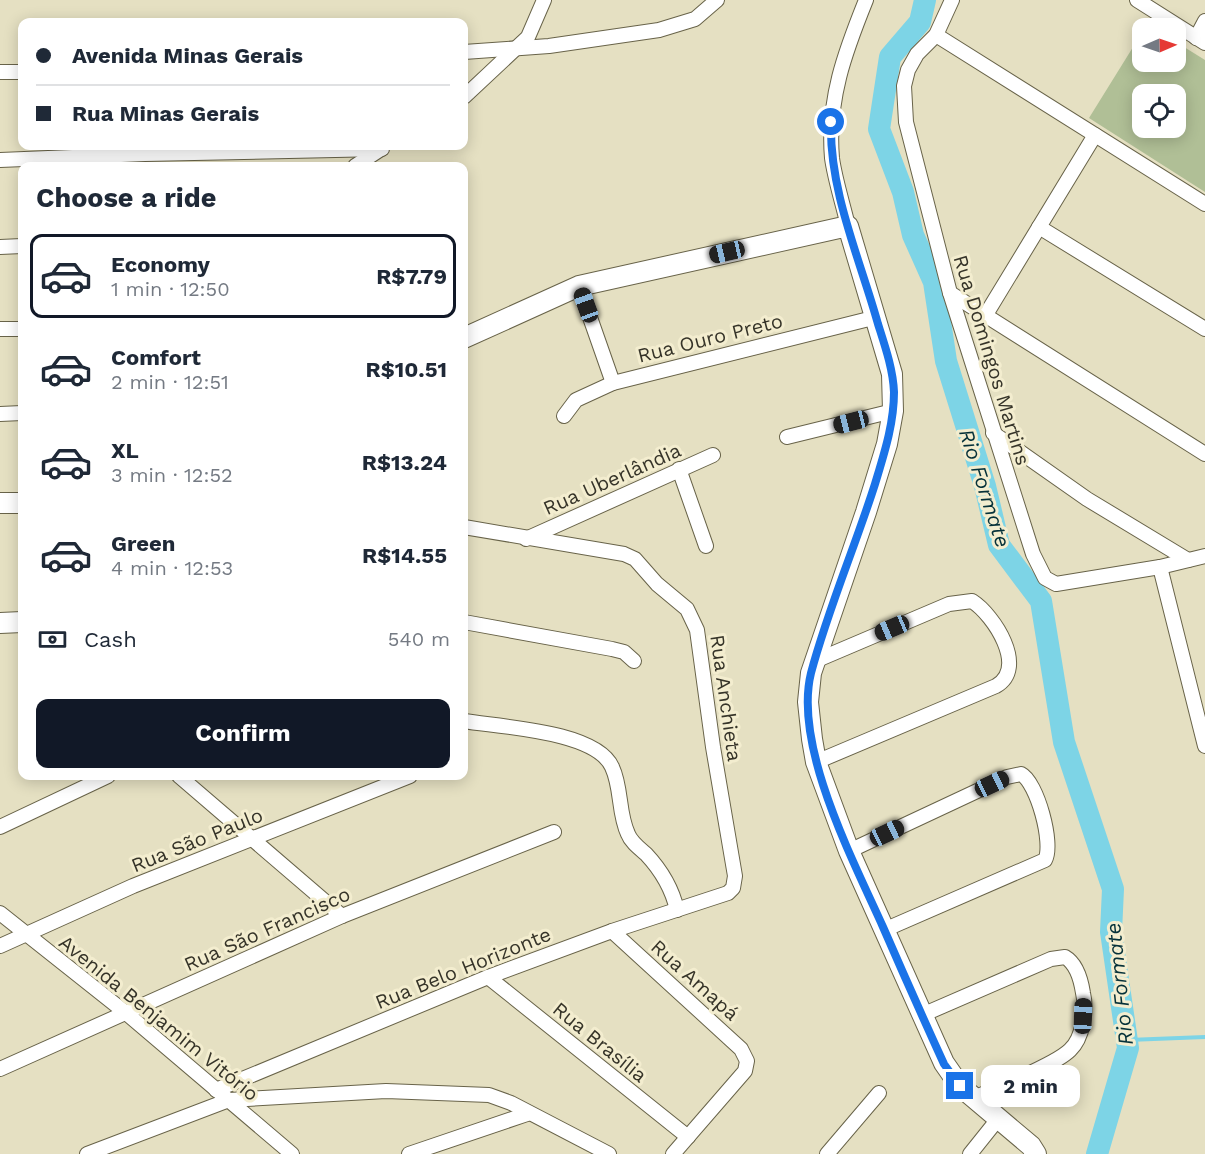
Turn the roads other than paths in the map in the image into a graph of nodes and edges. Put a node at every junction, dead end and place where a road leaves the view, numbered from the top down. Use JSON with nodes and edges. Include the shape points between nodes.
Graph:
{"nodes":[{"id":1,"x":544,"y":0,"type":"edge"},
{"id":2,"x":717,"y":0,"type":"edge"},
{"id":3,"x":866,"y":0,"type":"edge"},
{"id":4,"x":952,"y":0,"type":"edge"},
{"id":5,"x":1137,"y":0,"type":"edge"},
{"id":6,"x":1205,"y":21,"type":"edge"},
{"id":7,"x":936,"y":36,"type":"junction"},
{"id":8,"x":1201,"y":40,"type":"edge"},
{"id":9,"x":517,"y":49,"type":"junction"},
{"id":10,"x":468,"y":52,"type":"edge"},
{"id":11,"x":0,"y":72,"type":"edge"},
{"id":12,"x":18,"y":72,"type":"edge"},
{"id":13,"x":468,"y":93,"type":"edge"},
{"id":14,"x":1095,"y":135,"type":"junction"},
{"id":15,"x":132,"y":150,"type":"edge"},
{"id":16,"x":379,"y":150,"type":"edge"},
{"id":17,"x":0,"y":160,"type":"edge"},
{"id":18,"x":361,"y":162,"type":"edge"},
{"id":19,"x":1205,"y":204,"type":"edge"},
{"id":20,"x":848,"y":226,"type":"junction"},
{"id":21,"x":1039,"y":227,"type":"junction"},
{"id":22,"x":18,"y":246,"type":"edge"},
{"id":23,"x":0,"y":247,"type":"edge"},
{"id":24,"x":579,"y":286,"type":"junction"},
{"id":25,"x":950,"y":293,"type":"junction"},
{"id":26,"x":986,"y":316,"type":"junction"},
{"id":27,"x":876,"y":317,"type":"junction"},
{"id":28,"x":18,"y":329,"type":"edge"},
{"id":29,"x":1205,"y":329,"type":"edge"},
{"id":30,"x":0,"y":330,"type":"edge"},
{"id":31,"x":468,"y":336,"type":"edge"},
{"id":32,"x":614,"y":383,"type":"junction"},
{"id":33,"x":893,"y":411,"type":"junction"},
{"id":34,"x":18,"y":413,"type":"edge"},
{"id":35,"x":0,"y":414,"type":"edge"},
{"id":36,"x":564,"y":416,"type":"dead end"},
{"id":37,"x":993,"y":433,"type":"junction"},
{"id":38,"x":787,"y":437,"type":"dead end"},
{"id":39,"x":1205,"y":454,"type":"edge"},
{"id":40,"x":713,"y":455,"type":"dead end"},
{"id":41,"x":679,"y":470,"type":"junction"},
{"id":42,"x":0,"y":502,"type":"edge"},
{"id":43,"x":18,"y":502,"type":"edge"},
{"id":44,"x":468,"y":528,"type":"edge"},
{"id":45,"x":526,"y":539,"type":"junction"},
{"id":46,"x":706,"y":546,"type":"dead end"},
{"id":47,"x":1205,"y":556,"type":"edge"},
{"id":48,"x":1188,"y":560,"type":"junction"},
{"id":49,"x":1160,"y":567,"type":"junction"},
{"id":50,"x":18,"y":622,"type":"edge"},
{"id":51,"x":0,"y":623,"type":"edge"},
{"id":52,"x":468,"y":623,"type":"edge"},
{"id":53,"x":634,"y":661,"type":"dead end"},
{"id":54,"x":815,"y":661,"type":"junction"},
{"id":55,"x":468,"y":722,"type":"edge"},
{"id":56,"x":1205,"y":746,"type":"edge"},
{"id":57,"x":816,"y":762,"type":"junction"},
{"id":58,"x":100,"y":780,"type":"edge"},
{"id":59,"x":184,"y":780,"type":"edge"},
{"id":60,"x":401,"y":780,"type":"edge"},
{"id":61,"x":0,"y":827,"type":"edge"},
{"id":62,"x":554,"y":832,"type":"dead end"},
{"id":63,"x":251,"y":838,"type":"junction"},
{"id":64,"x":849,"y":851,"type":"junction"},
{"id":65,"x":728,"y":893,"type":"joint"},
{"id":66,"x":677,"y":910,"type":"junction"},
{"id":67,"x":0,"y":913,"type":"edge"},
{"id":68,"x":342,"y":916,"type":"junction"},
{"id":69,"x":884,"y":930,"type":"junction"},
{"id":70,"x":612,"y":931,"type":"junction"},
{"id":71,"x":26,"y":935,"type":"junction"},
{"id":72,"x":0,"y":946,"type":"edge"},
{"id":73,"x":488,"y":977,"type":"junction"},
{"id":74,"x":126,"y":1013,"type":"junction"},
{"id":75,"x":922,"y":1015,"type":"junction"},
{"id":76,"x":0,"y":1069,"type":"edge"},
{"id":77,"x":216,"y":1090,"type":"junction"},
{"id":78,"x":879,"y":1093,"type":"dead end"},
{"id":79,"x":974,"y":1098,"type":"junction"},
{"id":80,"x":229,"y":1100,"type":"junction"},
{"id":81,"x":527,"y":1114,"type":"junction"},
{"id":82,"x":998,"y":1119,"type":"junction"},
{"id":83,"x":688,"y":1137,"type":"junction"},
{"id":84,"x":87,"y":1154,"type":"edge"},
{"id":85,"x":292,"y":1154,"type":"edge"},
{"id":86,"x":409,"y":1154,"type":"edge"},
{"id":87,"x":609,"y":1154,"type":"edge"},
{"id":88,"x":673,"y":1154,"type":"edge"},
{"id":89,"x":827,"y":1154,"type":"edge"},
{"id":90,"x":970,"y":1154,"type":"edge"},
{"id":91,"x":1036,"y":1154,"type":"edge"}],
"edges":[{"from":1,"to":9,"type":"street","via":[[528,37]]},
{"from":2,"to":9,"type":"street","via":[[695,19],[678,26]]},
{"from":3,"to":20,"type":"street","via":[[844,55],[832,109],[832,160]]},
{"from":4,"to":7,"type":"street","name":"Rua Domingos Martins"},
{"from":5,"to":8,"type":"street"},
{"from":6,"to":8,"type":"street"},
{"from":7,"to":14,"type":"street"},
{"from":7,"to":25,"type":"street","name":"Rua Domingos Martins","via":[[917,54],[904,86],[906,122]]},
{"from":9,"to":10,"type":"street"},
{"from":9,"to":13,"type":"street"},
{"from":11,"to":12,"type":"street"},
{"from":14,"to":19,"type":"street"},
{"from":14,"to":21,"type":"street"},
{"from":15,"to":17,"type":"street"},
{"from":16,"to":18,"type":"street"},
{"from":20,"to":24,"type":"street"},
{"from":20,"to":27,"type":"street"},
{"from":21,"to":26,"type":"street"},
{"from":21,"to":29,"type":"street"},
{"from":22,"to":23,"type":"street"},
{"from":24,"to":31,"type":"street"},
{"from":24,"to":32,"type":"street"},
{"from":25,"to":26,"type":"street"},
{"from":25,"to":37,"type":"street","name":"Rua Domingos Martins"},
{"from":26,"to":39,"type":"street"},
{"from":27,"to":32,"type":"street","name":"Rua Ouro Preto"},
{"from":27,"to":33,"type":"street","via":[[892,374]]},
{"from":28,"to":30,"type":"street"},
{"from":32,"to":36,"type":"street","name":"Rua Ouro Preto","via":[[576,400]]},
{"from":33,"to":38,"type":"street"},
{"from":33,"to":54,"type":"street","via":[[866,512]]},
{"from":34,"to":35,"type":"street"},
{"from":37,"to":48,"type":"street","via":[[1088,499]]},
{"from":37,"to":49,"type":"street","name":"Rua Domingos Martins","via":[[1034,554],[1050,582],[1062,584]]},
{"from":40,"to":41,"type":"street","name":"Rua Uberlândia"},
{"from":41,"to":45,"type":"street","name":"Rua Uberlândia"},
{"from":41,"to":46,"type":"street"},
{"from":42,"to":43,"type":"street"},
{"from":44,"to":45,"type":"street","name":"Rua Anchieta"},
{"from":45,"to":65,"type":"street","name":"Rua Anchieta","via":[[631,557],[692,617],[701,647],[712,747],[735,876]]},
{"from":47,"to":48,"type":"street","name":"Rua Domingos Martins"},
{"from":48,"to":49,"type":"street","name":"Rua Domingos Martins"},
{"from":49,"to":56,"type":"street"},
{"from":50,"to":51,"type":"street"},
{"from":52,"to":53,"type":"street","via":[[612,649],[624,652]]},
{"from":54,"to":57,"type":"street","via":[[808,702]]},
{"from":54,"to":57,"type":"street","via":[[949,604],[972,601],[991,617],[1010,660],[1008,677],[996,686]]},
{"from":55,"to":66,"type":"street","via":[[563,738],[587,744],[605,755],[618,783],[628,836],[668,884]]},
{"from":57,"to":64,"type":"street"},
{"from":58,"to":61,"type":"street"},
{"from":59,"to":63,"type":"street"},
{"from":60,"to":63,"type":"street","name":"Rua São Paulo"},
{"from":62,"to":68,"type":"street","name":"Rua São Francisco"},
{"from":63,"to":68,"type":"street"},
{"from":63,"to":71,"type":"street","name":"Rua São Paulo"},
{"from":64,"to":69,"type":"street"},
{"from":64,"to":69,"type":"street","via":[[1007,777],[1021,774],[1030,781],[1048,837],[1045,860]]},
{"from":65,"to":66,"type":"street","name":"Rua Belo Horizonte"},
{"from":66,"to":70,"type":"street","name":"Rua Belo Horizonte"},
{"from":67,"to":71,"type":"street","name":"Avenida Benjamim Vitório"},
{"from":68,"to":74,"type":"street","name":"Rua São Francisco"},
{"from":69,"to":75,"type":"street"},
{"from":70,"to":73,"type":"street","name":"Rua Belo Horizonte"},
{"from":70,"to":83,"type":"street","name":"Rua Amapá","via":[[741,1049],[747,1061],[745,1071]]},
{"from":71,"to":72,"type":"street","name":"Rua São Paulo"},
{"from":71,"to":74,"type":"street","name":"Avenida Benjamim Vitório"},
{"from":73,"to":77,"type":"street","name":"Rua Belo Horizonte"},
{"from":73,"to":83,"type":"street","name":"Rua Brasília"},
{"from":74,"to":76,"type":"street","name":"Rua São Francisco"},
{"from":74,"to":77,"type":"street","name":"Avenida Benjamim Vitório"},
{"from":75,"to":79,"type":"street","via":[[947,1069]]},
{"from":75,"to":79,"type":"street","via":[[1052,959],[1065,957],[1075,967],[1084,997],[1075,1044],[1059,1057]]},
{"from":77,"to":80,"type":"street","name":"Avenida Benjamim Vitório"},
{"from":78,"to":89,"type":"street"},
{"from":79,"to":82,"type":"street"},
{"from":80,"to":81,"type":"street","via":[[386,1090],[467,1092],[511,1103]]},
{"from":80,"to":84,"type":"street"},
{"from":80,"to":85,"type":"street","name":"Avenida Benjamim Vitório"},
{"from":81,"to":86,"type":"street"},
{"from":81,"to":87,"type":"street"},
{"from":82,"to":90,"type":"street"},
{"from":82,"to":91,"type":"street"},
{"from":83,"to":88,"type":"street"}]}
